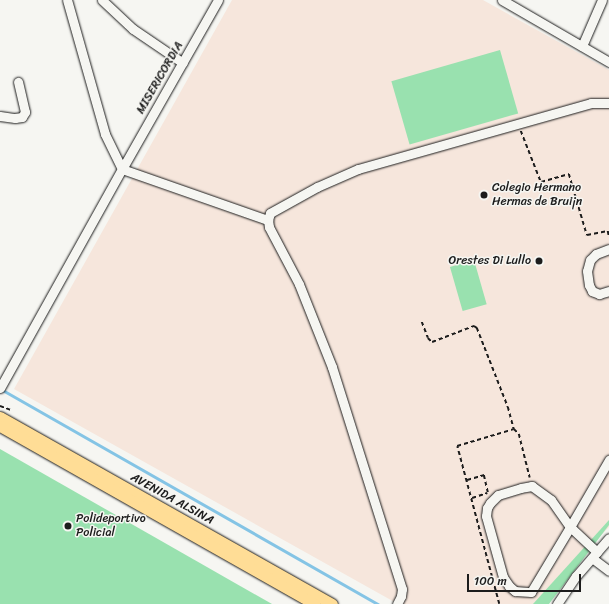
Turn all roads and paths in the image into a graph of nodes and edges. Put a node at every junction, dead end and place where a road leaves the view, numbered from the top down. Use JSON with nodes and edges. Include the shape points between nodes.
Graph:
{"nodes":[{"id":1,"x":67,"y":0,"type":"edge"},
{"id":2,"x":102,"y":0,"type":"edge"},
{"id":3,"x":218,"y":0,"type":"edge"},
{"id":4,"x":502,"y":0,"type":"edge"},
{"id":5,"x":602,"y":0,"type":"edge"},
{"id":6,"x":582,"y":46,"type":"junction"},
{"id":7,"x":609,"y":62,"type":"edge"},
{"id":8,"x":183,"y":63,"type":"junction"},
{"id":9,"x":18,"y":82,"type":"dead end"},
{"id":10,"x":609,"y":103,"type":"edge"},
{"id":11,"x":0,"y":116,"type":"edge"},
{"id":12,"x":519,"y":125,"type":"junction"},
{"id":13,"x":122,"y":169,"type":"junction"},
{"id":14,"x":268,"y":220,"type":"junction"},
{"id":15,"x":609,"y":236,"type":"edge"},
{"id":16,"x":609,"y":249,"type":"edge"},
{"id":17,"x":609,"y":291,"type":"edge"},
{"id":18,"x":422,"y":322,"type":"dead end"},
{"id":19,"x":1,"y":386,"type":"edge"},
{"id":20,"x":0,"y":406,"type":"edge"},
{"id":21,"x":12,"y":410,"type":"dead end"},
{"id":22,"x":0,"y":417,"type":"edge"},
{"id":23,"x":0,"y":426,"type":"edge"},
{"id":24,"x":514,"y":428,"type":"junction"},
{"id":25,"x":609,"y":460,"type":"edge"},
{"id":26,"x":466,"y":480,"type":"junction"},
{"id":27,"x":532,"y":486,"type":"junction"},
{"id":28,"x":488,"y":493,"type":"junction"},
{"id":29,"x":498,"y":495,"type":"junction"},
{"id":30,"x":471,"y":498,"type":"junction"},
{"id":31,"x":570,"y":527,"type":"junction"},
{"id":32,"x":609,"y":538,"type":"edge"},
{"id":33,"x":594,"y":555,"type":"junction"},
{"id":34,"x":609,"y":571,"type":"edge"},
{"id":35,"x":314,"y":604,"type":"edge"},
{"id":36,"x":332,"y":604,"type":"edge"},
{"id":37,"x":397,"y":604,"type":"edge"},
{"id":38,"x":499,"y":604,"type":"edge"},
{"id":39,"x":557,"y":604,"type":"edge"}],
"edges":[{"from":1,"to":13,"type":"street","via":[[104,134]]},
{"from":2,"to":8,"type":"street","via":[[133,29]]},
{"from":3,"to":8,"type":"street","name":"MISERICORDIA"},
{"from":4,"to":6,"type":"street"},
{"from":5,"to":6,"type":"street"},
{"from":6,"to":7,"type":"street"},
{"from":8,"to":13,"type":"street","name":"MISERICORDIA"},
{"from":9,"to":11,"type":"street","via":[[25,112],[15,118]]},
{"from":10,"to":12,"type":"street","via":[[591,103]]},
{"from":12,"to":14,"type":"street","via":[[358,169],[275,209],[270,213]]},
{"from":12,"to":15,"type":"path","via":[[541,182],[569,174],[587,235],[608,231]]},
{"from":13,"to":14,"type":"street"},
{"from":13,"to":19,"type":"street","name":"MISERICORDIA"},
{"from":14,"to":37,"type":"street","via":[[299,284],[332,367],[402,589]]},
{"from":16,"to":17,"type":"street","via":[[599,252],[590,260],[587,271],[592,291],[599,294]]},
{"from":18,"to":24,"type":"path","via":[[432,342],[474,326],[477,328]]},
{"from":20,"to":21,"type":"path"},
{"from":22,"to":36,"type":"main road","name":"AVENIDA ALSINA"},
{"from":23,"to":35,"type":"main road","name":"AVENIDA ALSINA"},
{"from":24,"to":26,"type":"path","via":[[457,446]]},
{"from":24,"to":27,"type":"path","via":[[519,434]]},
{"from":25,"to":31,"type":"street"},
{"from":26,"to":28,"type":"path","via":[[484,475]]},
{"from":26,"to":30,"type":"path"},
{"from":27,"to":29,"type":"street"},
{"from":27,"to":31,"type":"street","via":[[551,500]]},
{"from":28,"to":29,"type":"path","via":[[494,492]]},
{"from":28,"to":30,"type":"path"},
{"from":29,"to":31,"type":"street","via":[[490,503],[486,516],[503,577],[515,591],[531,592]]},
{"from":30,"to":38,"type":"path"},
{"from":31,"to":33,"type":"street"},
{"from":32,"to":33,"type":"street"},
{"from":33,"to":34,"type":"street"},
{"from":33,"to":39,"type":"street"}]}
